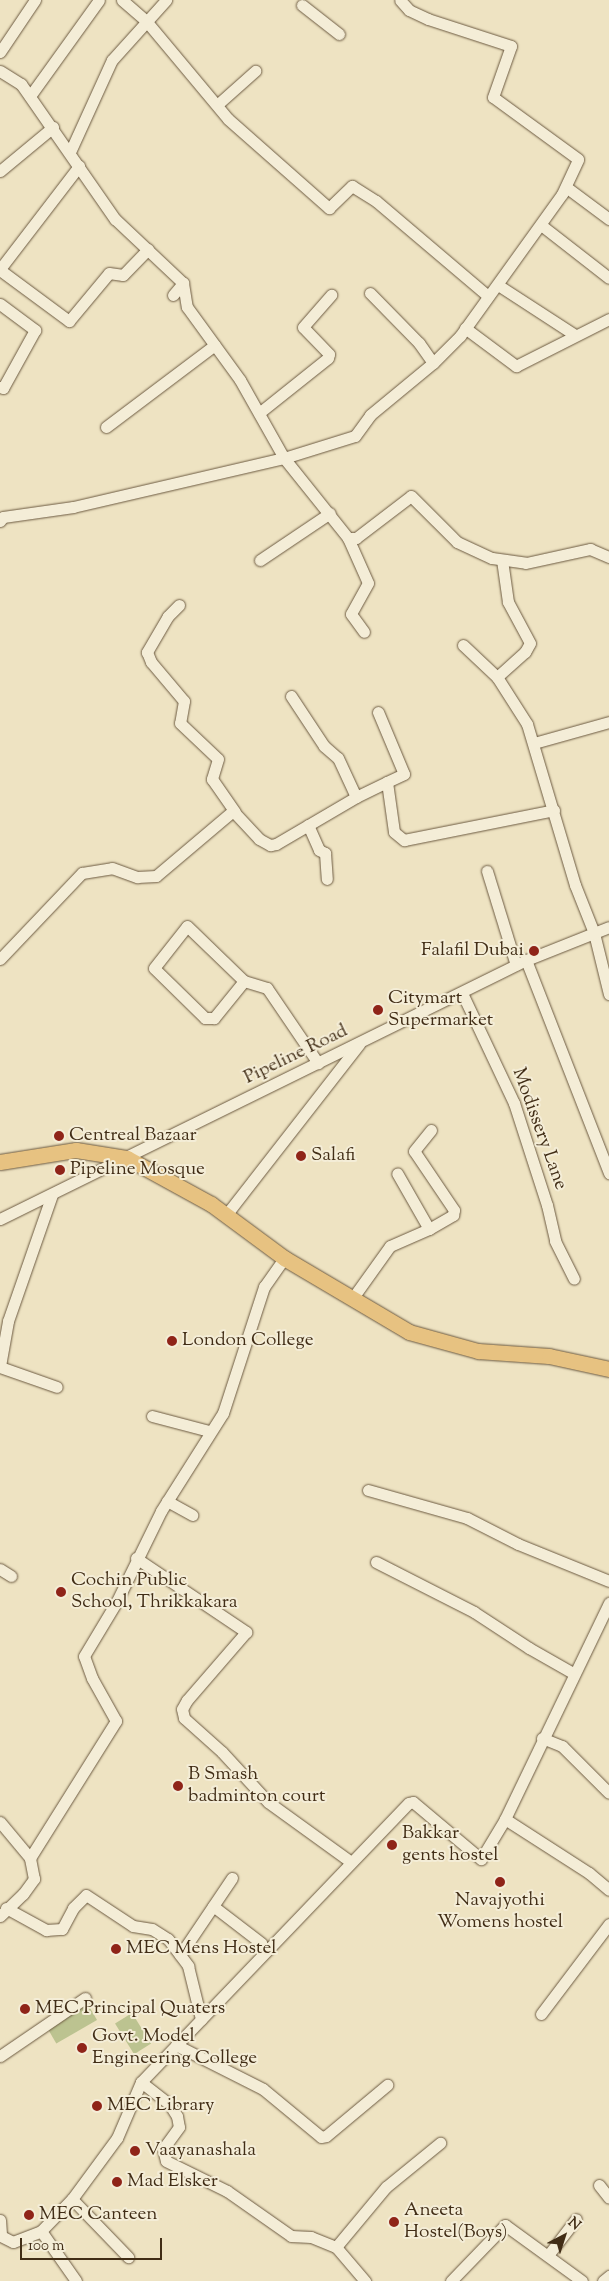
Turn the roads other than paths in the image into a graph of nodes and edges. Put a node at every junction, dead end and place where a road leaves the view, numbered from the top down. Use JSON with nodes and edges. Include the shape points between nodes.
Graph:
{"nodes":[{"id":1,"x":36,"y":0,"type":"edge"},
{"id":2,"x":99,"y":0,"type":"edge"},
{"id":3,"x":122,"y":0,"type":"edge"},
{"id":4,"x":166,"y":0,"type":"edge"},
{"id":5,"x":400,"y":0,"type":"edge"},
{"id":6,"x":301,"y":2,"type":"edge"},
{"id":7,"x":147,"y":22,"type":"junction"},
{"id":8,"x":339,"y":34,"type":"dead end"},
{"id":9,"x":0,"y":52,"type":"edge"},
{"id":10,"x":0,"y":71,"type":"edge"},
{"id":11,"x":255,"y":71,"type":"dead end"},
{"id":12,"x":30,"y":96,"type":"junction"},
{"id":13,"x":218,"y":104,"type":"junction"},
{"id":14,"x":53,"y":127,"type":"junction"},
{"id":15,"x":70,"y":152,"type":"junction"},
{"id":16,"x":79,"y":166,"type":"junction"},
{"id":17,"x":0,"y":171,"type":"edge"},
{"id":18,"x":566,"y":187,"type":"junction"},
{"id":19,"x":609,"y":218,"type":"edge"},
{"id":20,"x":541,"y":225,"type":"junction"},
{"id":21,"x":148,"y":249,"type":"junction"},
{"id":22,"x":0,"y":269,"type":"edge"},
{"id":23,"x":609,"y":278,"type":"edge"},
{"id":24,"x":183,"y":283,"type":"junction"},
{"id":25,"x":498,"y":285,"type":"junction"},
{"id":26,"x":370,"y":293,"type":"dead end"},
{"id":27,"x":173,"y":295,"type":"dead end"},
{"id":28,"x":331,"y":295,"type":"dead end"},
{"id":29,"x":488,"y":296,"type":"junction"},
{"id":30,"x":0,"y":304,"type":"edge"},
{"id":31,"x":609,"y":319,"type":"edge"},
{"id":32,"x":465,"y":328,"type":"junction"},
{"id":33,"x":575,"y":335,"type":"junction"},
{"id":34,"x":215,"y":345,"type":"junction"},
{"id":35,"x":433,"y":363,"type":"junction"},
{"id":36,"x":0,"y":387,"type":"edge"},
{"id":37,"x":259,"y":413,"type":"junction"},
{"id":38,"x":106,"y":426,"type":"dead end"},
{"id":39,"x":284,"y":458,"type":"junction"},
{"id":40,"x":330,"y":513,"type":"junction"},
{"id":41,"x":1,"y":519,"type":"edge"},
{"id":42,"x":348,"y":538,"type":"junction"},
{"id":43,"x":609,"y":557,"type":"edge"},
{"id":44,"x":260,"y":560,"type":"dead end"},
{"id":45,"x":502,"y":560,"type":"junction"},
{"id":46,"x":179,"y":605,"type":"dead end"},
{"id":47,"x":364,"y":632,"type":"dead end"},
{"id":48,"x":463,"y":645,"type":"dead end"},
{"id":49,"x":497,"y":677,"type":"junction"},
{"id":50,"x":291,"y":696,"type":"dead end"},
{"id":51,"x":378,"y":712,"type":"dead end"},
{"id":52,"x":609,"y":722,"type":"edge"},
{"id":53,"x":534,"y":743,"type":"junction"},
{"id":54,"x":387,"y":782,"type":"junction"},
{"id":55,"x":356,"y":797,"type":"junction"},
{"id":56,"x":554,"y":810,"type":"junction"},
{"id":57,"x":234,"y":812,"type":"junction"},
{"id":58,"x":308,"y":825,"type":"junction"},
{"id":59,"x":487,"y":872,"type":"dead end"},
{"id":60,"x":327,"y":879,"type":"dead end"},
{"id":61,"x":609,"y":927,"type":"edge"},
{"id":62,"x":594,"y":933,"type":"junction"},
{"id":63,"x":0,"y":959,"type":"edge"},
{"id":64,"x":521,"y":963,"type":"junction"},
{"id":65,"x":244,"y":981,"type":"junction"},
{"id":66,"x":462,"y":994,"type":"junction"},
{"id":67,"x":609,"y":994,"type":"edge"},
{"id":68,"x":361,"y":1042,"type":"junction"},
{"id":69,"x":318,"y":1063,"type":"junction"},
{"id":70,"x":431,"y":1130,"type":"dead end"},
{"id":71,"x":127,"y":1158,"type":"junction"},
{"id":72,"x":0,"y":1162,"type":"edge"},
{"id":73,"x":397,"y":1173,"type":"dead end"},
{"id":74,"x":609,"y":1173,"type":"edge"},
{"id":75,"x":52,"y":1195,"type":"junction"},
{"id":76,"x":226,"y":1215,"type":"junction"},
{"id":77,"x":0,"y":1219,"type":"edge"},
{"id":78,"x":429,"y":1229,"type":"junction"},
{"id":79,"x":284,"y":1258,"type":"junction"},
{"id":80,"x":574,"y":1279,"type":"dead end"},
{"id":81,"x":352,"y":1299,"type":"junction"},
{"id":82,"x":0,"y":1366,"type":"edge"},
{"id":83,"x":609,"y":1369,"type":"edge"},
{"id":84,"x":57,"y":1386,"type":"dead end"},
{"id":85,"x":152,"y":1416,"type":"dead end"},
{"id":86,"x":209,"y":1432,"type":"junction"},
{"id":87,"x":368,"y":1490,"type":"dead end"},
{"id":88,"x":167,"y":1501,"type":"junction"},
{"id":89,"x":192,"y":1515,"type":"dead end"},
{"id":90,"x":136,"y":1558,"type":"junction"},
{"id":91,"x":376,"y":1562,"type":"dead end"},
{"id":92,"x":0,"y":1568,"type":"edge"},
{"id":93,"x":11,"y":1576,"type":"dead end"},
{"id":94,"x":609,"y":1581,"type":"edge"},
{"id":95,"x":609,"y":1602,"type":"edge"},
{"id":96,"x":573,"y":1673,"type":"junction"},
{"id":97,"x":542,"y":1738,"type":"junction"},
{"id":98,"x":609,"y":1793,"type":"edge"},
{"id":99,"x":505,"y":1819,"type":"junction"},
{"id":100,"x":0,"y":1822,"type":"edge"},
{"id":101,"x":30,"y":1858,"type":"junction"},
{"id":102,"x":351,"y":1862,"type":"junction"},
{"id":103,"x":232,"y":1878,"type":"dead end"},
{"id":104,"x":609,"y":1890,"type":"edge"},
{"id":105,"x":213,"y":1906,"type":"junction"},
{"id":106,"x":3,"y":1912,"type":"edge"},
{"id":107,"x":609,"y":1924,"type":"edge"},
{"id":108,"x":261,"y":1943,"type":"dead end"},
{"id":109,"x":180,"y":1955,"type":"junction"},
{"id":110,"x":85,"y":1998,"type":"dead end"},
{"id":111,"x":541,"y":2014,"type":"dead end"},
{"id":112,"x":201,"y":2019,"type":"junction"},
{"id":113,"x":176,"y":2045,"type":"junction"},
{"id":114,"x":0,"y":2056,"type":"edge"},
{"id":115,"x":141,"y":2082,"type":"junction"},
{"id":116,"x":388,"y":2085,"type":"dead end"},
{"id":117,"x":440,"y":2143,"type":"dead end"},
{"id":118,"x":599,"y":2185,"type":"dead end"},
{"id":119,"x":609,"y":2198,"type":"edge"},
{"id":120,"x":72,"y":2199,"type":"junction"},
{"id":121,"x":576,"y":2219,"type":"dead end"},
{"id":122,"x":0,"y":2220,"type":"edge"},
{"id":123,"x":41,"y":2231,"type":"junction"},
{"id":124,"x":13,"y":2242,"type":"junction"},
{"id":125,"x":336,"y":2247,"type":"junction"},
{"id":126,"x":0,"y":2248,"type":"edge"},
{"id":127,"x":549,"y":2254,"type":"junction"},
{"id":128,"x":128,"y":2257,"type":"dead end"},
{"id":129,"x":609,"y":2276,"type":"edge"},
{"id":130,"x":76,"y":2281,"type":"edge"},
{"id":131,"x":365,"y":2281,"type":"edge"},
{"id":132,"x":451,"y":2281,"type":"edge"},
{"id":133,"x":582,"y":2281,"type":"edge"},
{"id":134,"x":603,"y":2281,"type":"edge"}],
"edges":[{"from":1,"to":9,"type":"street"},
{"from":2,"to":12,"type":"street"},
{"from":3,"to":7,"type":"street"},
{"from":4,"to":7,"type":"street"},
{"from":5,"to":18,"type":"street","via":[[410,10],[428,19],[511,46],[494,97],[578,159]]},
{"from":6,"to":8,"type":"street"},
{"from":7,"to":13,"type":"street"},
{"from":7,"to":15,"type":"street","via":[[112,60],[95,110]]},
{"from":10,"to":12,"type":"street","via":[[21,84]]},
{"from":11,"to":13,"type":"street"},
{"from":12,"to":14,"type":"street"},
{"from":13,"to":29,"type":"street","via":[[239,130],[329,208],[352,186],[376,201]]},
{"from":14,"to":15,"type":"street"},
{"from":14,"to":17,"type":"street"},
{"from":15,"to":16,"type":"street"},
{"from":16,"to":21,"type":"street","via":[[115,219]]},
{"from":16,"to":22,"type":"street"},
{"from":18,"to":19,"type":"street"},
{"from":18,"to":20,"type":"street"},
{"from":20,"to":23,"type":"street"},
{"from":20,"to":25,"type":"street"},
{"from":21,"to":22,"type":"street","via":[[123,276],[109,273],[70,322]]},
{"from":21,"to":24,"type":"street"},
{"from":24,"to":27,"type":"street"},
{"from":24,"to":34,"type":"street","via":[[187,307]]},
{"from":25,"to":29,"type":"street"},
{"from":25,"to":33,"type":"street"},
{"from":26,"to":35,"type":"street","via":[[420,343]]},
{"from":28,"to":37,"type":"street","via":[[303,327],[329,354],[328,358]]},
{"from":29,"to":32,"type":"street"},
{"from":30,"to":36,"type":"street","via":[[35,330],[3,388]]},
{"from":31,"to":33,"type":"street"},
{"from":32,"to":33,"type":"street","via":[[516,366]]},
{"from":32,"to":35,"type":"street"},
{"from":34,"to":37,"type":"street"},
{"from":34,"to":38,"type":"street"},
{"from":35,"to":39,"type":"street","via":[[370,415],[355,436]]},
{"from":37,"to":39,"type":"street"},
{"from":39,"to":40,"type":"street"},
{"from":39,"to":41,"type":"street"},
{"from":40,"to":42,"type":"street"},
{"from":40,"to":44,"type":"street"},
{"from":42,"to":45,"type":"street","via":[[356,538],[410,496],[457,542]]},
{"from":42,"to":47,"type":"street","via":[[368,583],[351,614]]},
{"from":43,"to":45,"type":"street","via":[[590,549],[526,563]]},
{"from":45,"to":49,"type":"street","via":[[508,602],[530,643],[526,652]]},
{"from":46,"to":57,"type":"street","via":[[168,616],[147,652],[151,662],[184,701],[180,723],[218,759],[212,779]]},
{"from":48,"to":49,"type":"street"},
{"from":49,"to":53,"type":"street"},
{"from":50,"to":55,"type":"street","via":[[324,746],[338,758]]},
{"from":51,"to":54,"type":"street","via":[[404,774]]},
{"from":52,"to":53,"type":"street"},
{"from":53,"to":56,"type":"street"},
{"from":54,"to":55,"type":"street"},
{"from":54,"to":56,"type":"street","via":[[394,832],[404,840]]},
{"from":55,"to":58,"type":"street"},
{"from":56,"to":62,"type":"street","via":[[574,886]]},
{"from":57,"to":58,"type":"street","via":[[258,839],[270,845]]},
{"from":57,"to":63,"type":"street","via":[[156,876],[137,876],[112,868],[82,873]]},
{"from":58,"to":60,"type":"street","via":[[319,850],[325,853]]},
{"from":59,"to":64,"type":"street"},
{"from":61,"to":62,"type":"street","name":"Pipeline Road"},
{"from":62,"to":64,"type":"street","name":"Pipeline Road"},
{"from":62,"to":67,"type":"street"},
{"from":64,"to":66,"type":"street","name":"Pipeline Road"},
{"from":64,"to":74,"type":"street"},
{"from":65,"to":65,"type":"street","via":[[187,926],[154,968],[205,1018],[214,1018]]},
{"from":65,"to":69,"type":"street","via":[[267,988]]},
{"from":66,"to":68,"type":"street","name":"Pipeline Road"},
{"from":66,"to":80,"type":"street","name":"Modissery Lane","via":[[514,1103],[548,1205],[555,1241]]},
{"from":68,"to":69,"type":"street","name":"Pipeline Road"},
{"from":68,"to":76,"type":"street"},
{"from":69,"to":71,"type":"street","name":"Pipeline Road"},
{"from":70,"to":78,"type":"street","via":[[414,1151],[454,1210],[453,1215]]},
{"from":71,"to":72,"type":"main road","via":[[76,1150]]},
{"from":71,"to":75,"type":"street","name":"Pipeline Road"},
{"from":71,"to":76,"type":"main road"},
{"from":73,"to":78,"type":"street"},
{"from":75,"to":77,"type":"street","name":"Pipeline Road"},
{"from":75,"to":82,"type":"street","via":[[8,1321]]},
{"from":76,"to":79,"type":"main road"},
{"from":78,"to":81,"type":"street","via":[[390,1246]]},
{"from":79,"to":81,"type":"main road"},
{"from":79,"to":86,"type":"street","via":[[264,1287],[222,1413]]},
{"from":81,"to":83,"type":"main road","via":[[421,1337],[478,1351],[548,1356]]},
{"from":82,"to":84,"type":"street"},
{"from":85,"to":86,"type":"street"},
{"from":86,"to":88,"type":"street"},
{"from":87,"to":94,"type":"street","via":[[467,1518],[518,1544]]},
{"from":88,"to":89,"type":"street"},
{"from":88,"to":90,"type":"street"},
{"from":90,"to":101,"type":"street","via":[[117,1601],[84,1656],[92,1678],[116,1721]]},
{"from":90,"to":102,"type":"street","via":[[246,1632],[187,1700],[182,1709],[184,1718],[222,1752],[268,1802]]},
{"from":91,"to":96,"type":"street","via":[[474,1612]]},
{"from":92,"to":93,"type":"street"},
{"from":95,"to":96,"type":"street"},
{"from":96,"to":97,"type":"street"},
{"from":97,"to":98,"type":"street","via":[[562,1746]]},
{"from":97,"to":99,"type":"street"},
{"from":99,"to":102,"type":"street","via":[[481,1859],[413,1802],[409,1803]]},
{"from":99,"to":104,"type":"street","via":[[589,1872]]},
{"from":100,"to":101,"type":"street"},
{"from":101,"to":106,"type":"street","via":[[34,1879]]},
{"from":102,"to":112,"type":"street"},
{"from":103,"to":105,"type":"street"},
{"from":105,"to":108,"type":"street"},
{"from":105,"to":109,"type":"street"},
{"from":106,"to":109,"type":"street","via":[[46,1930],[62,1929],[73,1908],[86,1895],[133,1926],[152,1929],[168,1939]]},
{"from":107,"to":111,"type":"street"},
{"from":109,"to":112,"type":"street","via":[[188,1966]]},
{"from":110,"to":114,"type":"street"},
{"from":112,"to":113,"type":"street"},
{"from":113,"to":115,"type":"street"},
{"from":113,"to":116,"type":"street","via":[[263,2089],[321,2137]]},
{"from":115,"to":120,"type":"street","via":[[116,2138]]},
{"from":115,"to":125,"type":"street","via":[[170,2105],[177,2116],[179,2127],[163,2149],[166,2161],[227,2191],[291,2236],[311,2237]]},
{"from":117,"to":125,"type":"street","via":[[386,2187]]},
{"from":118,"to":119,"type":"street"},
{"from":120,"to":123,"type":"street"},
{"from":120,"to":128,"type":"street"},
{"from":121,"to":127,"type":"street"},
{"from":122,"to":124,"type":"street","via":[[1,2236]]},
{"from":123,"to":124,"type":"street"},
{"from":123,"to":130,"type":"street"},
{"from":124,"to":126,"type":"street"},
{"from":125,"to":131,"type":"street"},
{"from":127,"to":132,"type":"street","via":[[506,2225]]},
{"from":127,"to":133,"type":"street"},
{"from":129,"to":134,"type":"street"}]}
